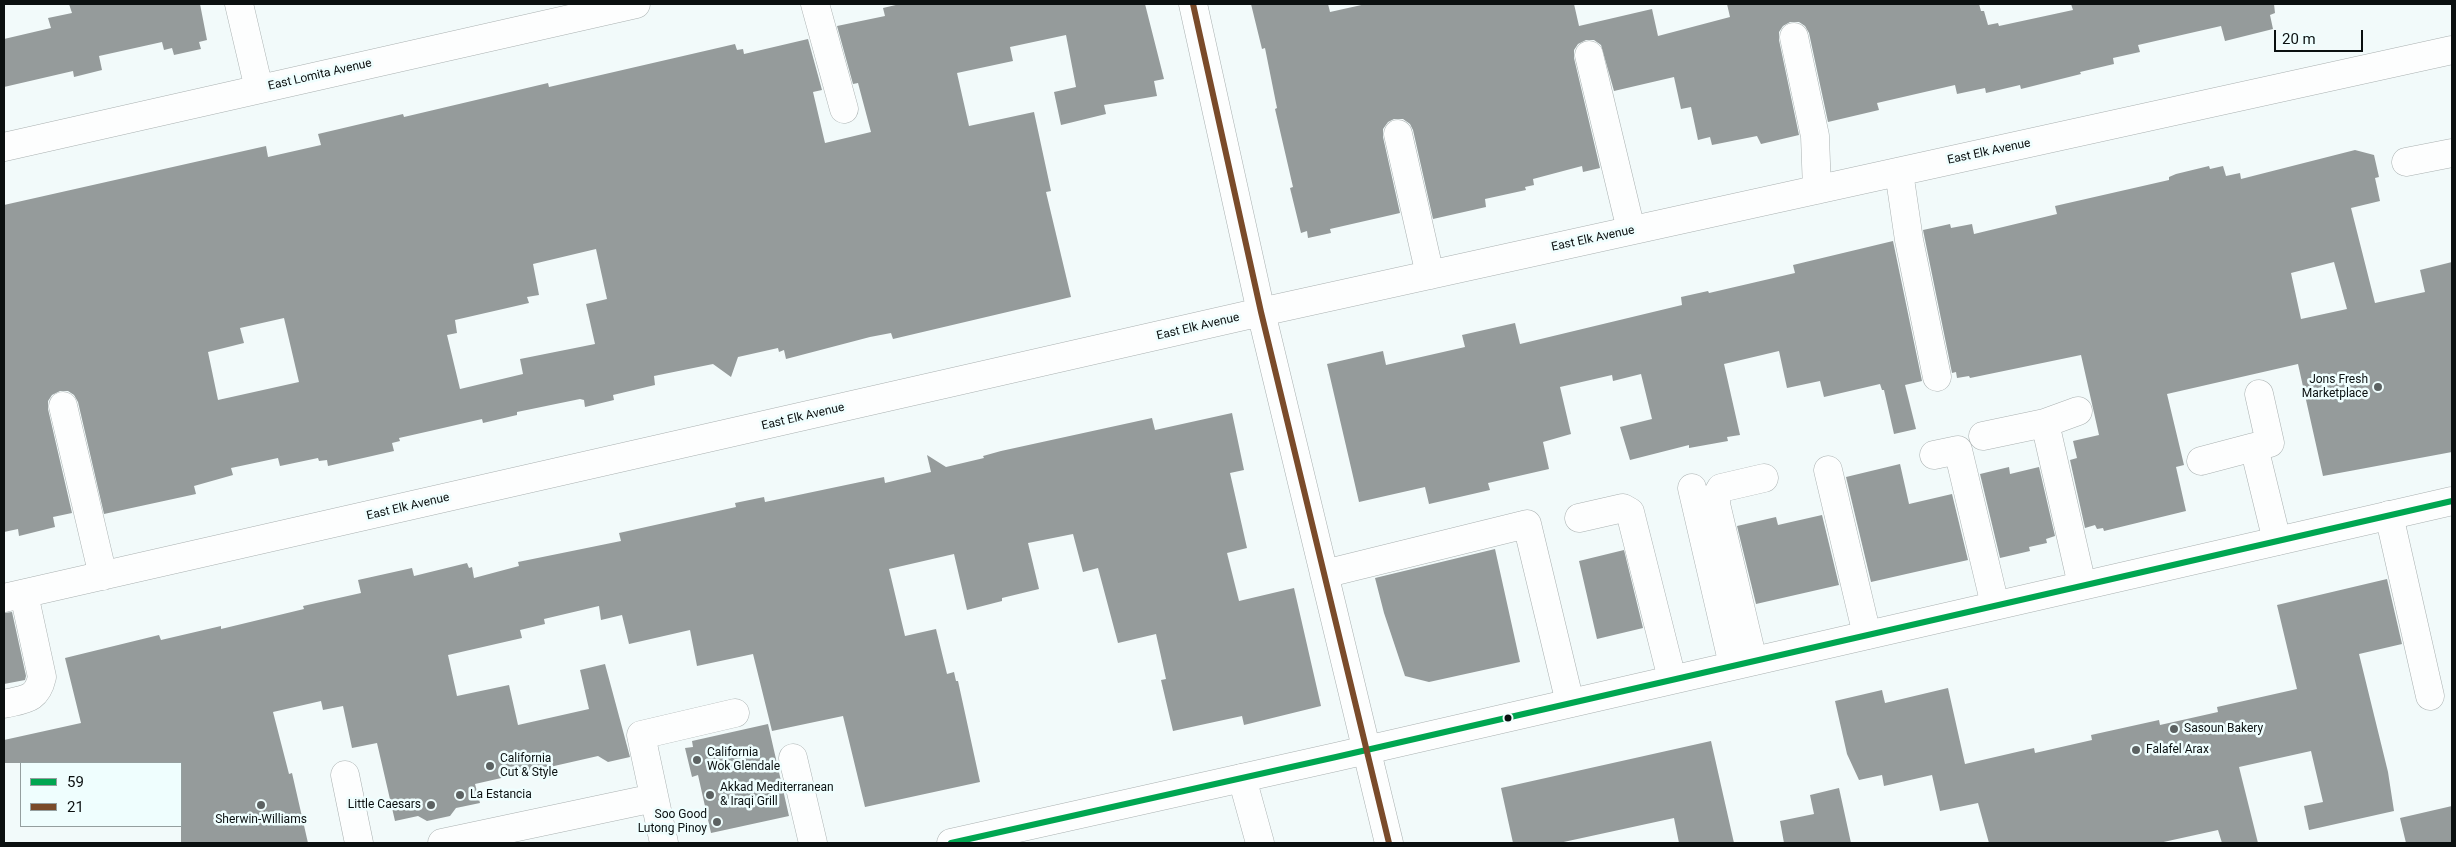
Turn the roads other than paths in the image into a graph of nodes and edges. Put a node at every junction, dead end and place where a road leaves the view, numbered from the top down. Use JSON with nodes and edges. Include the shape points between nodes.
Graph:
{"nodes":[{"id":1,"x":239,"y":4,"type":"edge"},
{"id":2,"x":636,"y":4,"type":"edge"},
{"id":3,"x":815,"y":4,"type":"edge"},
{"id":4,"x":1193,"y":4,"type":"edge"},
{"id":5,"x":1794,"y":37,"type":"dead end"},
{"id":6,"x":2452,"y":50,"type":"edge"},
{"id":7,"x":1589,"y":54,"type":"dead end"},
{"id":8,"x":259,"y":89,"type":"junction"},
{"id":9,"x":844,"y":109,"type":"dead end"},
{"id":10,"x":1398,"y":134,"type":"dead end"},
{"id":11,"x":4,"y":147,"type":"edge"},
{"id":12,"x":2452,"y":152,"type":"edge"},
{"id":13,"x":2406,"y":162,"type":"dead end"},
{"id":14,"x":1898,"y":172,"type":"junction"},
{"id":15,"x":1816,"y":190,"type":"junction"},
{"id":16,"x":1631,"y":230,"type":"junction"},
{"id":17,"x":1430,"y":275,"type":"junction"},
{"id":18,"x":1261,"y":312,"type":"junction"},
{"id":19,"x":1937,"y":378,"type":"dead end"},
{"id":20,"x":2259,"y":394,"type":"dead end"},
{"id":21,"x":63,"y":406,"type":"dead end"},
{"id":22,"x":2078,"y":411,"type":"dead end"},
{"id":23,"x":2045,"y":423,"type":"junction"},
{"id":24,"x":1983,"y":436,"type":"dead end"},
{"id":25,"x":2254,"y":447,"type":"junction"},
{"id":26,"x":56,"y":455,"type":"dead end"},
{"id":27,"x":1934,"y":455,"type":"dead end"},
{"id":28,"x":2201,"y":460,"type":"dead end"},
{"id":29,"x":1828,"y":470,"type":"dead end"},
{"id":30,"x":1764,"y":478,"type":"dead end"},
{"id":31,"x":1692,"y":488,"type":"dead end"},
{"id":32,"x":2452,"y":500,"type":"edge"},
{"id":33,"x":2389,"y":515,"type":"junction"},
{"id":34,"x":1579,"y":518,"type":"dead end"},
{"id":35,"x":2277,"y":540,"type":"junction"},
{"id":36,"x":1324,"y":574,"type":"junction"},
{"id":37,"x":95,"y":578,"type":"junction"},
{"id":38,"x":2082,"y":585,"type":"junction"},
{"id":39,"x":14,"y":596,"type":"edge"},
{"id":40,"x":1995,"y":605,"type":"junction"},
{"id":41,"x":1867,"y":635,"type":"junction"},
{"id":42,"x":1743,"y":663,"type":"junction"},
{"id":43,"x":1672,"y":679,"type":"junction"},
{"id":44,"x":2430,"y":696,"type":"dead end"},
{"id":45,"x":1570,"y":703,"type":"junction"},
{"id":46,"x":4,"y":704,"type":"edge"},
{"id":47,"x":735,"y":713,"type":"dead end"},
{"id":48,"x":1366,"y":750,"type":"junction"},
{"id":49,"x":793,"y":758,"type":"dead end"},
{"id":50,"x":345,"y":775,"type":"dead end"},
{"id":51,"x":1242,"y":778,"type":"junction"},
{"id":52,"x":654,"y":798,"type":"junction"},
{"id":53,"x":359,"y":843,"type":"edge"},
{"id":54,"x":442,"y":843,"type":"edge"},
{"id":55,"x":664,"y":843,"type":"edge"},
{"id":56,"x":813,"y":843,"type":"edge"},
{"id":57,"x":951,"y":843,"type":"edge"},
{"id":58,"x":1260,"y":843,"type":"edge"},
{"id":59,"x":1389,"y":843,"type":"edge"}],
"edges":[{"from":1,"to":8,"type":"street"},
{"from":2,"to":8,"type":"street","name":"East Lomita Avenue"},
{"from":3,"to":9,"type":"street"},
{"from":4,"to":18,"type":"street"},
{"from":5,"to":15,"type":"street","via":[[1815,136]]},
{"from":6,"to":14,"type":"street","name":"East Elk Avenue"},
{"from":7,"to":16,"type":"street"},
{"from":8,"to":11,"type":"street","name":"East Lomita Avenue"},
{"from":10,"to":17,"type":"street"},
{"from":12,"to":13,"type":"street"},
{"from":14,"to":15,"type":"street","name":"East Elk Avenue"},
{"from":14,"to":19,"type":"street"},
{"from":15,"to":16,"type":"street","name":"East Elk Avenue"},
{"from":16,"to":17,"type":"street","name":"East Elk Avenue"},
{"from":17,"to":18,"type":"street","name":"East Elk Avenue"},
{"from":18,"to":36,"type":"street"},
{"from":18,"to":37,"type":"street","name":"East Elk Avenue"},
{"from":20,"to":25,"type":"street","via":[[2270,443]]},
{"from":21,"to":37,"type":"street"},
{"from":22,"to":23,"type":"street"},
{"from":23,"to":24,"type":"street"},
{"from":23,"to":38,"type":"street"},
{"from":25,"to":28,"type":"street"},
{"from":25,"to":35,"type":"street"},
{"from":26,"to":37,"type":"street"},
{"from":27,"to":40,"type":"street","via":[[1958,450]]},
{"from":29,"to":41,"type":"street"},
{"from":30,"to":42,"type":"street","via":[[1722,488],[1717,495]]},
{"from":31,"to":42,"type":"street"},
{"from":32,"to":33,"type":"street"},
{"from":33,"to":35,"type":"street"},
{"from":33,"to":44,"type":"street"},
{"from":34,"to":43,"type":"street","via":[[1623,508],[1630,512]]},
{"from":35,"to":38,"type":"street"},
{"from":36,"to":45,"type":"street","via":[[1527,524]]},
{"from":36,"to":48,"type":"street"},
{"from":37,"to":39,"type":"street","name":"East Elk Avenue"},
{"from":38,"to":40,"type":"street"},
{"from":39,"to":46,"type":"street","via":[[42,677],[40,689],[28,698]]},
{"from":40,"to":41,"type":"street"},
{"from":41,"to":42,"type":"street"},
{"from":42,"to":43,"type":"street"},
{"from":43,"to":45,"type":"street"},
{"from":45,"to":48,"type":"street"},
{"from":47,"to":52,"type":"street","via":[[640,735]]},
{"from":48,"to":51,"type":"street"},
{"from":48,"to":59,"type":"street"},
{"from":49,"to":56,"type":"street"},
{"from":50,"to":53,"type":"street"},
{"from":51,"to":57,"type":"street"},
{"from":51,"to":58,"type":"street"},
{"from":52,"to":54,"type":"street"},
{"from":52,"to":55,"type":"street"}]}
